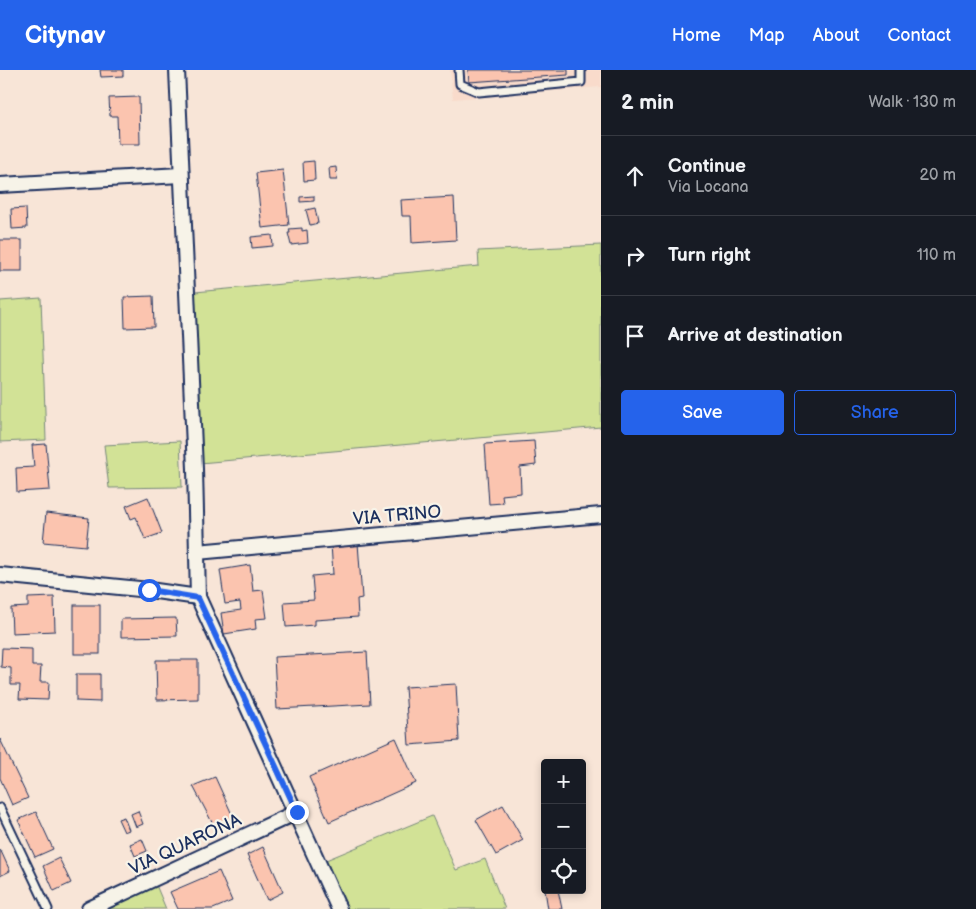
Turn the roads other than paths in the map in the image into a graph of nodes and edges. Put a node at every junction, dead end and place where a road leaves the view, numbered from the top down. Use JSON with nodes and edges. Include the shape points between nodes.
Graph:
{"nodes":[{"id":1,"x":177,"y":70,"type":"edge"},
{"id":2,"x":459,"y":70,"type":"edge"},
{"id":3,"x":581,"y":70,"type":"edge"},
{"id":4,"x":181,"y":175,"type":"junction"},
{"id":5,"x":0,"y":185,"type":"edge"},
{"id":6,"x":601,"y":515,"type":"edge"},
{"id":7,"x":197,"y":552,"type":"junction"},
{"id":8,"x":0,"y":575,"type":"edge"},
{"id":9,"x":198,"y":598,"type":"junction"},
{"id":10,"x":0,"y":808,"type":"edge"},
{"id":11,"x":297,"y":812,"type":"junction"},
{"id":12,"x":48,"y":909,"type":"edge"},
{"id":13,"x":89,"y":909,"type":"edge"},
{"id":14,"x":339,"y":909,"type":"edge"}],
"edges":[{"from":1,"to":4,"type":"street"},
{"from":2,"to":3,"type":"lane","via":[[460,84],[479,92],[582,82]]},
{"from":4,"to":5,"type":"street"},
{"from":4,"to":7,"type":"street"},
{"from":6,"to":7,"type":"street","name":"VIA TRINO"},
{"from":7,"to":9,"type":"street"},
{"from":8,"to":9,"type":"street"},
{"from":9,"to":11,"type":"street"},
{"from":10,"to":12,"type":"lane"},
{"from":11,"to":13,"type":"street","name":"VIA QUARONA"},
{"from":11,"to":14,"type":"street"}]}
